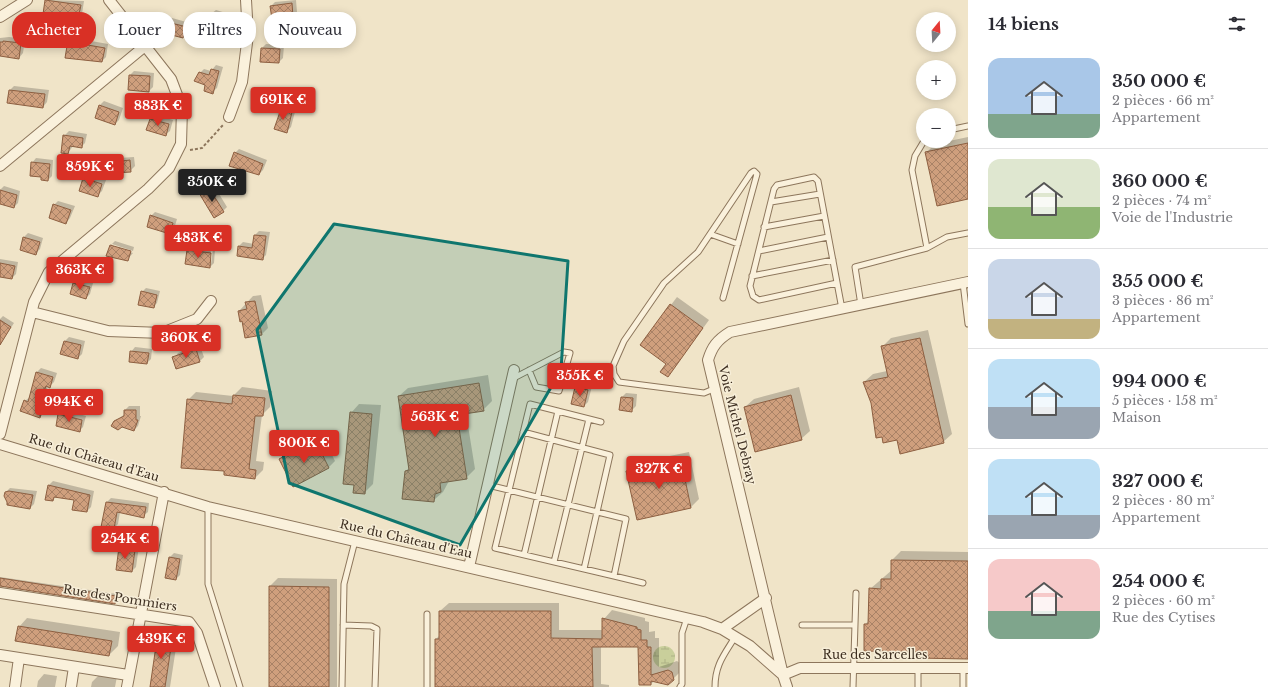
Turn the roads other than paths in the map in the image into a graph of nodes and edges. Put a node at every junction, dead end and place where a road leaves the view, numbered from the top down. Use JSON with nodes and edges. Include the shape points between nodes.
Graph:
{"nodes":[{"id":1,"x":27,"y":0,"type":"edge"},
{"id":2,"x":109,"y":0,"type":"edge"},
{"id":3,"x":246,"y":0,"type":"edge"},
{"id":4,"x":118,"y":12,"type":"edge"},
{"id":5,"x":0,"y":17,"type":"edge"},
{"id":6,"x":143,"y":48,"type":"edge"},
{"id":7,"x":147,"y":48,"type":"edge"},
{"id":8,"x":229,"y":117,"type":"road end"},
{"id":9,"x":968,"y":126,"type":"edge"},
{"id":10,"x":956,"y":129,"type":"edge"},
{"id":11,"x":920,"y":148,"type":"edge"},
{"id":12,"x":0,"y":166,"type":"edge"},
{"id":13,"x":820,"y":194,"type":"junction"},
{"id":14,"x":771,"y":202,"type":"junction"},
{"id":15,"x":824,"y":216,"type":"junction"},
{"id":16,"x":764,"y":228,"type":"junction"},
{"id":17,"x":968,"y":233,"type":"edge"},
{"id":18,"x":710,"y":234,"type":"junction"},
{"id":19,"x":828,"y":236,"type":"junction"},
{"id":20,"x":738,"y":244,"type":"junction"},
{"id":21,"x":927,"y":248,"type":"junction"},
{"id":22,"x":759,"y":250,"type":"junction"},
{"id":23,"x":832,"y":260,"type":"junction"},
{"id":24,"x":752,"y":276,"type":"junction"},
{"id":25,"x":837,"y":283,"type":"junction"},
{"id":26,"x":965,"y":283,"type":"edge"},
{"id":27,"x":723,"y":298,"type":"dead end"},
{"id":28,"x":211,"y":301,"type":"dead end"},
{"id":29,"x":861,"y":305,"type":"junction"},
{"id":30,"x":842,"y":309,"type":"junction"},
{"id":31,"x":32,"y":312,"type":"junction"},
{"id":32,"x":968,"y":321,"type":"edge"},
{"id":33,"x":529,"y":370,"type":"junction"},
{"id":34,"x":513,"y":374,"type":"joint"},
{"id":35,"x":716,"y":388,"type":"junction"},
{"id":36,"x":558,"y":411,"type":"junction"},
{"id":37,"x":589,"y":419,"type":"junction"},
{"id":38,"x":601,"y":422,"type":"dead end"},
{"id":39,"x":523,"y":432,"type":"junction"},
{"id":40,"x":0,"y":434,"type":"edge"},
{"id":41,"x":552,"y":440,"type":"junction"},
{"id":42,"x":0,"y":444,"type":"edge"},
{"id":43,"x":582,"y":448,"type":"junction"},
{"id":44,"x":488,"y":485,"type":"junction"},
{"id":45,"x":509,"y":490,"type":"junction"},
{"id":46,"x":164,"y":492,"type":"junction"},
{"id":47,"x":539,"y":497,"type":"junction"},
{"id":48,"x":568,"y":504,"type":"junction"},
{"id":49,"x":208,"y":507,"type":"junction"},
{"id":50,"x":597,"y":512,"type":"junction"},
{"id":51,"x":356,"y":541,"type":"junction"},
{"id":52,"x":524,"y":555,"type":"junction"},
{"id":53,"x":554,"y":562,"type":"junction"},
{"id":54,"x":469,"y":567,"type":"junction"},
{"id":55,"x":584,"y":569,"type":"junction"},
{"id":56,"x":614,"y":576,"type":"junction"},
{"id":57,"x":643,"y":583,"type":"dead end"},
{"id":58,"x":0,"y":593,"type":"edge"},
{"id":59,"x":856,"y":593,"type":"dead end"},
{"id":60,"x":766,"y":598,"type":"junction"},
{"id":61,"x":140,"y":614,"type":"junction"},
{"id":62,"x":427,"y":614,"type":"dead end"},
{"id":63,"x":686,"y":618,"type":"junction"},
{"id":64,"x":343,"y":625,"type":"junction"},
{"id":65,"x":802,"y":625,"type":"dead end"},
{"id":66,"x":855,"y":625,"type":"junction"},
{"id":67,"x":722,"y":629,"type":"junction"},
{"id":68,"x":734,"y":637,"type":"junction"},
{"id":69,"x":0,"y":655,"type":"edge"},
{"id":70,"x":19,"y":658,"type":"junction"},
{"id":71,"x":74,"y":667,"type":"junction"},
{"id":72,"x":854,"y":668,"type":"junction"},
{"id":73,"x":918,"y":668,"type":"junction"},
{"id":74,"x":966,"y":668,"type":"edge"},
{"id":75,"x":128,"y":675,"type":"junction"},
{"id":76,"x":783,"y":675,"type":"junction"},
{"id":77,"x":15,"y":687,"type":"edge"},
{"id":78,"x":72,"y":687,"type":"edge"},
{"id":79,"x":127,"y":687,"type":"edge"},
{"id":80,"x":215,"y":687,"type":"edge"},
{"id":81,"x":240,"y":687,"type":"edge"},
{"id":82,"x":342,"y":687,"type":"edge"},
{"id":83,"x":375,"y":687,"type":"edge"},
{"id":84,"x":427,"y":687,"type":"edge"},
{"id":85,"x":680,"y":687,"type":"edge"},
{"id":86,"x":715,"y":687,"type":"edge"},
{"id":87,"x":787,"y":687,"type":"edge"},
{"id":88,"x":853,"y":687,"type":"edge"},
{"id":89,"x":918,"y":687,"type":"edge"},
{"id":90,"x":963,"y":687,"type":"edge"}],
"edges":[{"from":1,"to":5,"type":"street"},
{"from":2,"to":4,"type":"street"},
{"from":3,"to":8,"type":"street","via":[[248,35],[242,82]]},
{"from":6,"to":12,"type":"street"},
{"from":7,"to":31,"type":"street","via":[[171,79],[182,108],[181,144],[169,168],[148,189],[49,272],[34,302]]},
{"from":9,"to":10,"type":"lane"},
{"from":11,"to":21,"type":"lane","via":[[912,170]]},
{"from":13,"to":14,"type":"lane"},
{"from":13,"to":14,"type":"lane","via":[[818,181],[814,178],[777,185]]},
{"from":13,"to":15,"type":"lane"},
{"from":14,"to":16,"type":"lane"},
{"from":15,"to":16,"type":"lane"},
{"from":15,"to":19,"type":"lane"},
{"from":16,"to":22,"type":"lane"},
{"from":17,"to":21,"type":"lane","via":[[947,237]]},
{"from":18,"to":20,"type":"lane"},
{"from":18,"to":20,"type":"lane","via":[[751,173],[757,172]]},
{"from":18,"to":35,"type":"lane","via":[[698,252],[664,283],[624,341],[613,366],[619,382],[704,393]]},
{"from":19,"to":22,"type":"lane"},
{"from":19,"to":23,"type":"lane"},
{"from":20,"to":27,"type":"lane"},
{"from":21,"to":29,"type":"lane","via":[[855,267]]},
{"from":22,"to":24,"type":"lane"},
{"from":23,"to":24,"type":"lane"},
{"from":23,"to":25,"type":"lane"},
{"from":24,"to":25,"type":"lane","via":[[750,286],[753,296],[759,300]]},
{"from":25,"to":30,"type":"lane"},
{"from":26,"to":29,"type":"street","name":"Voie Michel Debray"},
{"from":26,"to":32,"type":"lane"},
{"from":28,"to":31,"type":"street","via":[[197,319],[162,332],[108,331]]},
{"from":29,"to":30,"type":"street","name":"Voie Michel Debray"},
{"from":30,"to":35,"type":"street","name":"Voie Michel Debray","via":[[730,332],[712,348],[708,360]]},
{"from":31,"to":40,"type":"street"},
{"from":33,"to":33,"type":"lane","via":[[536,387],[559,391],[570,353],[564,352]]},
{"from":33,"to":34,"type":"lane"},
{"from":34,"to":44,"type":"street"},
{"from":35,"to":60,"type":"street","name":"Voie Michel Debray"},
{"from":36,"to":37,"type":"lane"},
{"from":36,"to":39,"type":"lane","via":[[530,404]]},
{"from":36,"to":41,"type":"lane"},
{"from":37,"to":38,"type":"lane"},
{"from":37,"to":43,"type":"lane"},
{"from":39,"to":41,"type":"lane"},
{"from":39,"to":45,"type":"lane"},
{"from":41,"to":43,"type":"lane"},
{"from":41,"to":47,"type":"lane"},
{"from":42,"to":46,"type":"street","name":"Rue du Château d'Eau"},
{"from":43,"to":48,"type":"lane"},
{"from":43,"to":50,"type":"lane","via":[[610,455]]},
{"from":44,"to":45,"type":"lane"},
{"from":44,"to":54,"type":"street"},
{"from":45,"to":47,"type":"lane"},
{"from":45,"to":52,"type":"lane","via":[[495,548]]},
{"from":46,"to":49,"type":"street","name":"Rue du Château d'Eau"},
{"from":46,"to":61,"type":"street"},
{"from":47,"to":48,"type":"lane"},
{"from":47,"to":52,"type":"lane"},
{"from":48,"to":50,"type":"lane"},
{"from":48,"to":53,"type":"lane"},
{"from":49,"to":51,"type":"street","name":"Rue du Château d'Eau"},
{"from":49,"to":81,"type":"lane","via":[[208,584]]},
{"from":50,"to":55,"type":"lane"},
{"from":50,"to":56,"type":"lane","via":[[626,519]]},
{"from":51,"to":54,"type":"street","name":"Rue du Château d'Eau"},
{"from":51,"to":64,"type":"lane","via":[[344,584]]},
{"from":52,"to":53,"type":"lane"},
{"from":53,"to":55,"type":"lane"},
{"from":54,"to":63,"type":"street","name":"Rue du Château d'Eau"},
{"from":55,"to":56,"type":"lane"},
{"from":56,"to":57,"type":"lane"},
{"from":58,"to":61,"type":"street","name":"Rue des Pommiers"},
{"from":59,"to":66,"type":"lane"},
{"from":60,"to":67,"type":"street"},
{"from":60,"to":76,"type":"street","name":"Voie Michel Debray"},
{"from":61,"to":75,"type":"street"},
{"from":61,"to":80,"type":"street","name":"Rue des Pommiers","via":[[189,622],[197,633]]},
{"from":62,"to":84,"type":"lane"},
{"from":63,"to":67,"type":"street","name":"Rue du Château d'Eau"},
{"from":63,"to":85,"type":"lane","via":[[682,633]]},
{"from":64,"to":82,"type":"lane"},
{"from":64,"to":83,"type":"lane","via":[[371,626],[377,629]]},
{"from":65,"to":66,"type":"lane"},
{"from":66,"to":72,"type":"lane"},
{"from":67,"to":68,"type":"street","name":"Rue du Château d'Eau"},
{"from":68,"to":76,"type":"street","name":"Rue du Château d'Eau","via":[[750,646]]},
{"from":68,"to":86,"type":"lane","via":[[718,663]]},
{"from":69,"to":70,"type":"street"},
{"from":70,"to":71,"type":"street"},
{"from":70,"to":77,"type":"street"},
{"from":71,"to":75,"type":"street"},
{"from":71,"to":78,"type":"street"},
{"from":72,"to":73,"type":"street","name":"Rue des Sarcelles"},
{"from":72,"to":76,"type":"street","name":"Rue des Sarcelles","via":[[800,668]]},
{"from":72,"to":88,"type":"lane"},
{"from":73,"to":74,"type":"street","name":"Rue des Sarcelles"},
{"from":73,"to":89,"type":"lane"},
{"from":74,"to":90,"type":"lane"},
{"from":75,"to":79,"type":"street"},
{"from":76,"to":87,"type":"street"}]}
